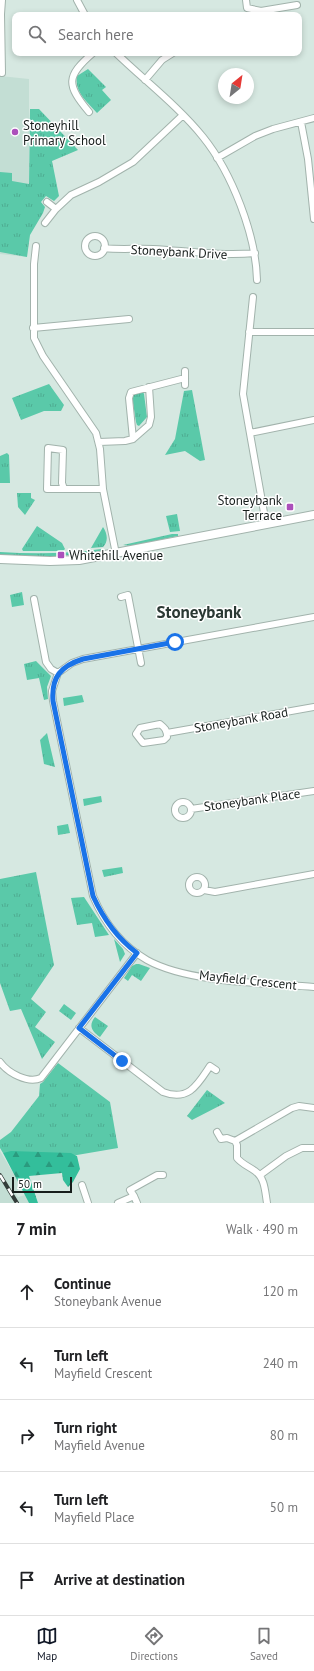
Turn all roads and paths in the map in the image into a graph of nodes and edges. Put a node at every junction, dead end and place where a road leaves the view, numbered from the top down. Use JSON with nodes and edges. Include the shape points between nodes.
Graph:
{"nodes":[{"id":1,"x":2,"y":0,"type":"edge"},
{"id":2,"x":77,"y":0,"type":"edge"},
{"id":3,"x":246,"y":0,"type":"edge"},
{"id":4,"x":297,"y":5,"type":"dead end"},
{"id":5,"x":83,"y":12,"type":"edge"},
{"id":6,"x":258,"y":12,"type":"edge"},
{"id":7,"x":266,"y":12,"type":"edge"},
{"id":8,"x":1,"y":40,"type":"edge"},
{"id":9,"x":89,"y":56,"type":"edge"},
{"id":10,"x":119,"y":56,"type":"edge"},
{"id":11,"x":168,"y":56,"type":"edge"},
{"id":12,"x":2,"y":73,"type":"dead end"},
{"id":13,"x":144,"y":80,"type":"junction"},
{"id":14,"x":88,"y":108,"type":"dead end"},
{"id":15,"x":183,"y":115,"type":"junction"},
{"id":16,"x":314,"y":118,"type":"edge"},
{"id":17,"x":301,"y":122,"type":"junction"},
{"id":18,"x":217,"y":158,"type":"junction"},
{"id":19,"x":312,"y":178,"type":"edge"},
{"id":20,"x":47,"y":202,"type":"dead end"},
{"id":21,"x":56,"y":209,"type":"junction"},
{"id":22,"x":314,"y":219,"type":"edge"},
{"id":23,"x":45,"y":223,"type":"dead end"},
{"id":24,"x":36,"y":246,"type":"dead end"},
{"id":25,"x":104,"y":248,"type":"dead end"},
{"id":26,"x":255,"y":253,"type":"junction"},
{"id":27,"x":257,"y":280,"type":"dead end"},
{"id":28,"x":253,"y":297,"type":"dead end"},
{"id":29,"x":129,"y":319,"type":"dead end"},
{"id":30,"x":34,"y":328,"type":"junction"},
{"id":31,"x":249,"y":332,"type":"junction"},
{"id":32,"x":314,"y":332,"type":"edge"},
{"id":33,"x":185,"y":371,"type":"dead end"},
{"id":34,"x":185,"y":378,"type":"junction"},
{"id":35,"x":185,"y":385,"type":"dead end"},
{"id":36,"x":148,"y":387,"type":"junction"},
{"id":37,"x":314,"y":420,"type":"edge"},
{"id":38,"x":250,"y":433,"type":"junction"},
{"id":39,"x":133,"y":439,"type":"junction"},
{"id":40,"x":99,"y":442,"type":"junction"},
{"id":41,"x":64,"y":489,"type":"junction"},
{"id":42,"x":103,"y":489,"type":"junction"},
{"id":43,"x":314,"y":515,"type":"edge"},
{"id":44,"x":266,"y":524,"type":"junction"},
{"id":45,"x":116,"y":554,"type":"junction"},
{"id":46,"x":0,"y":559,"type":"edge"},
{"id":47,"x":121,"y":597,"type":"dead end"},
{"id":48,"x":34,"y":599,"type":"dead end"},
{"id":49,"x":314,"y":617,"type":"edge"},
{"id":50,"x":139,"y":649,"type":"junction"},
{"id":51,"x":141,"y":663,"type":"dead end"},
{"id":52,"x":58,"y":673,"type":"junction"},
{"id":53,"x":314,"y":707,"type":"edge"},
{"id":54,"x":167,"y":733,"type":"junction"},
{"id":55,"x":314,"y":791,"type":"edge"},
{"id":56,"x":191,"y":808,"type":"dead end"},
{"id":57,"x":314,"y":874,"type":"edge"},
{"id":58,"x":204,"y":890,"type":"dead end"},
{"id":59,"x":137,"y":953,"type":"junction"},
{"id":60,"x":314,"y":987,"type":"edge"},
{"id":61,"x":79,"y":1028,"type":"junction"},
{"id":62,"x":0,"y":1062,"type":"edge"},
{"id":63,"x":216,"y":1070,"type":"dead end"},
{"id":64,"x":314,"y":1108,"type":"edge"},
{"id":65,"x":218,"y":1132,"type":"dead end"},
{"id":66,"x":235,"y":1141,"type":"junction"},
{"id":67,"x":314,"y":1148,"type":"edge"},
{"id":68,"x":163,"y":1175,"type":"dead end"},
{"id":69,"x":260,"y":1175,"type":"junction"},
{"id":70,"x":82,"y":1185,"type":"dead end"},
{"id":71,"x":134,"y":1196,"type":"junction"},
{"id":72,"x":88,"y":1203,"type":"edge"},
{"id":73,"x":118,"y":1203,"type":"edge"},
{"id":74,"x":137,"y":1203,"type":"edge"},
{"id":75,"x":267,"y":1203,"type":"edge"}],
"edges":[{"from":1,"to":8,"type":"street"},
{"from":2,"to":5,"type":"street"},
{"from":3,"to":6,"type":"street","via":[[247,8]]},
{"from":4,"to":7,"type":"street"},
{"from":8,"to":12,"type":"street"},
{"from":9,"to":14,"type":"street","via":[[74,72],[72,84],[75,94]]},
{"from":10,"to":13,"type":"street"},
{"from":11,"to":13,"type":"street"},
{"from":13,"to":15,"type":"street"},
{"from":15,"to":18,"type":"street","via":[[204,138]]},
{"from":15,"to":21,"type":"street","via":[[133,162],[71,195]]},
{"from":16,"to":17,"type":"street"},
{"from":17,"to":18,"type":"street","via":[[255,136]]},
{"from":17,"to":19,"type":"street"},
{"from":18,"to":26,"type":"street","via":[[233,187]]},
{"from":19,"to":22,"type":"street"},
{"from":20,"to":21,"type":"street"},
{"from":21,"to":23,"type":"street"},
{"from":24,"to":30,"type":"street"},
{"from":25,"to":26,"type":"street","name":"Stoneybank Drive","via":[[222,254]]},
{"from":26,"to":27,"type":"street"},
{"from":28,"to":31,"type":"street"},
{"from":29,"to":30,"type":"street","via":[[121,323]]},
{"from":30,"to":40,"type":"street","via":[[34,338],[43,356],[96,433]]},
{"from":31,"to":32,"type":"street"},
{"from":31,"to":38,"type":"street","via":[[243,394]]},
{"from":33,"to":34,"type":"street"},
{"from":34,"to":35,"type":"street"},
{"from":34,"to":36,"type":"street"},
{"from":36,"to":39,"type":"street","via":[[150,425]]},
{"from":36,"to":39,"type":"street","via":[[131,392],[129,398]]},
{"from":37,"to":38,"type":"street"},
{"from":38,"to":44,"type":"street"},
{"from":39,"to":40,"type":"street"},
{"from":40,"to":42,"type":"street"},
{"from":41,"to":41,"type":"street","via":[[47,489],[48,448],[63,450]]},
{"from":41,"to":42,"type":"street"},
{"from":42,"to":45,"type":"street"},
{"from":43,"to":44,"type":"street"},
{"from":44,"to":45,"type":"street"},
{"from":45,"to":46,"type":"street","via":[[79,560]]},
{"from":47,"to":50,"type":"street","via":[[128,595]]},
{"from":48,"to":52,"type":"street","via":[[45,658],[51,669]]},
{"from":49,"to":50,"type":"street"},
{"from":50,"to":51,"type":"street"},
{"from":50,"to":52,"type":"street","via":[[83,659]]},
{"from":52,"to":59,"type":"street","name":"Mayfield Crescent","via":[[52,691],[53,701],[93,896],[116,934]]},
{"from":53,"to":54,"type":"street","name":"Stoneybank Road"},
{"from":54,"to":54,"type":"street","name":"Stoneybank Road","via":[[166,728],[160,724],[140,728],[136,734],[143,744],[164,740]]},
{"from":55,"to":56,"type":"street","name":"Stoneybank Place"},
{"from":57,"to":58,"type":"street","via":[[215,892]]},
{"from":59,"to":60,"type":"street","name":"Mayfield Crescent","via":[[158,965],[211,978]]},
{"from":59,"to":61,"type":"street"},
{"from":61,"to":62,"type":"street","via":[[37,1080],[23,1078]]},
{"from":61,"to":63,"type":"street","via":[[163,1092],[171,1095],[178,1096],[192,1090],[210,1066]]},
{"from":64,"to":66,"type":"street","via":[[292,1108]]},
{"from":65,"to":66,"type":"street","via":[[222,1139]]},
{"from":66,"to":69,"type":"street","via":[[237,1158]]},
{"from":67,"to":69,"type":"street","via":[[302,1148]]},
{"from":68,"to":71,"type":"street","via":[[157,1175],[130,1190]]},
{"from":69,"to":75,"type":"street","via":[[264,1182]]},
{"from":70,"to":72,"type":"street"},
{"from":71,"to":73,"type":"street"},
{"from":71,"to":74,"type":"street"}]}
